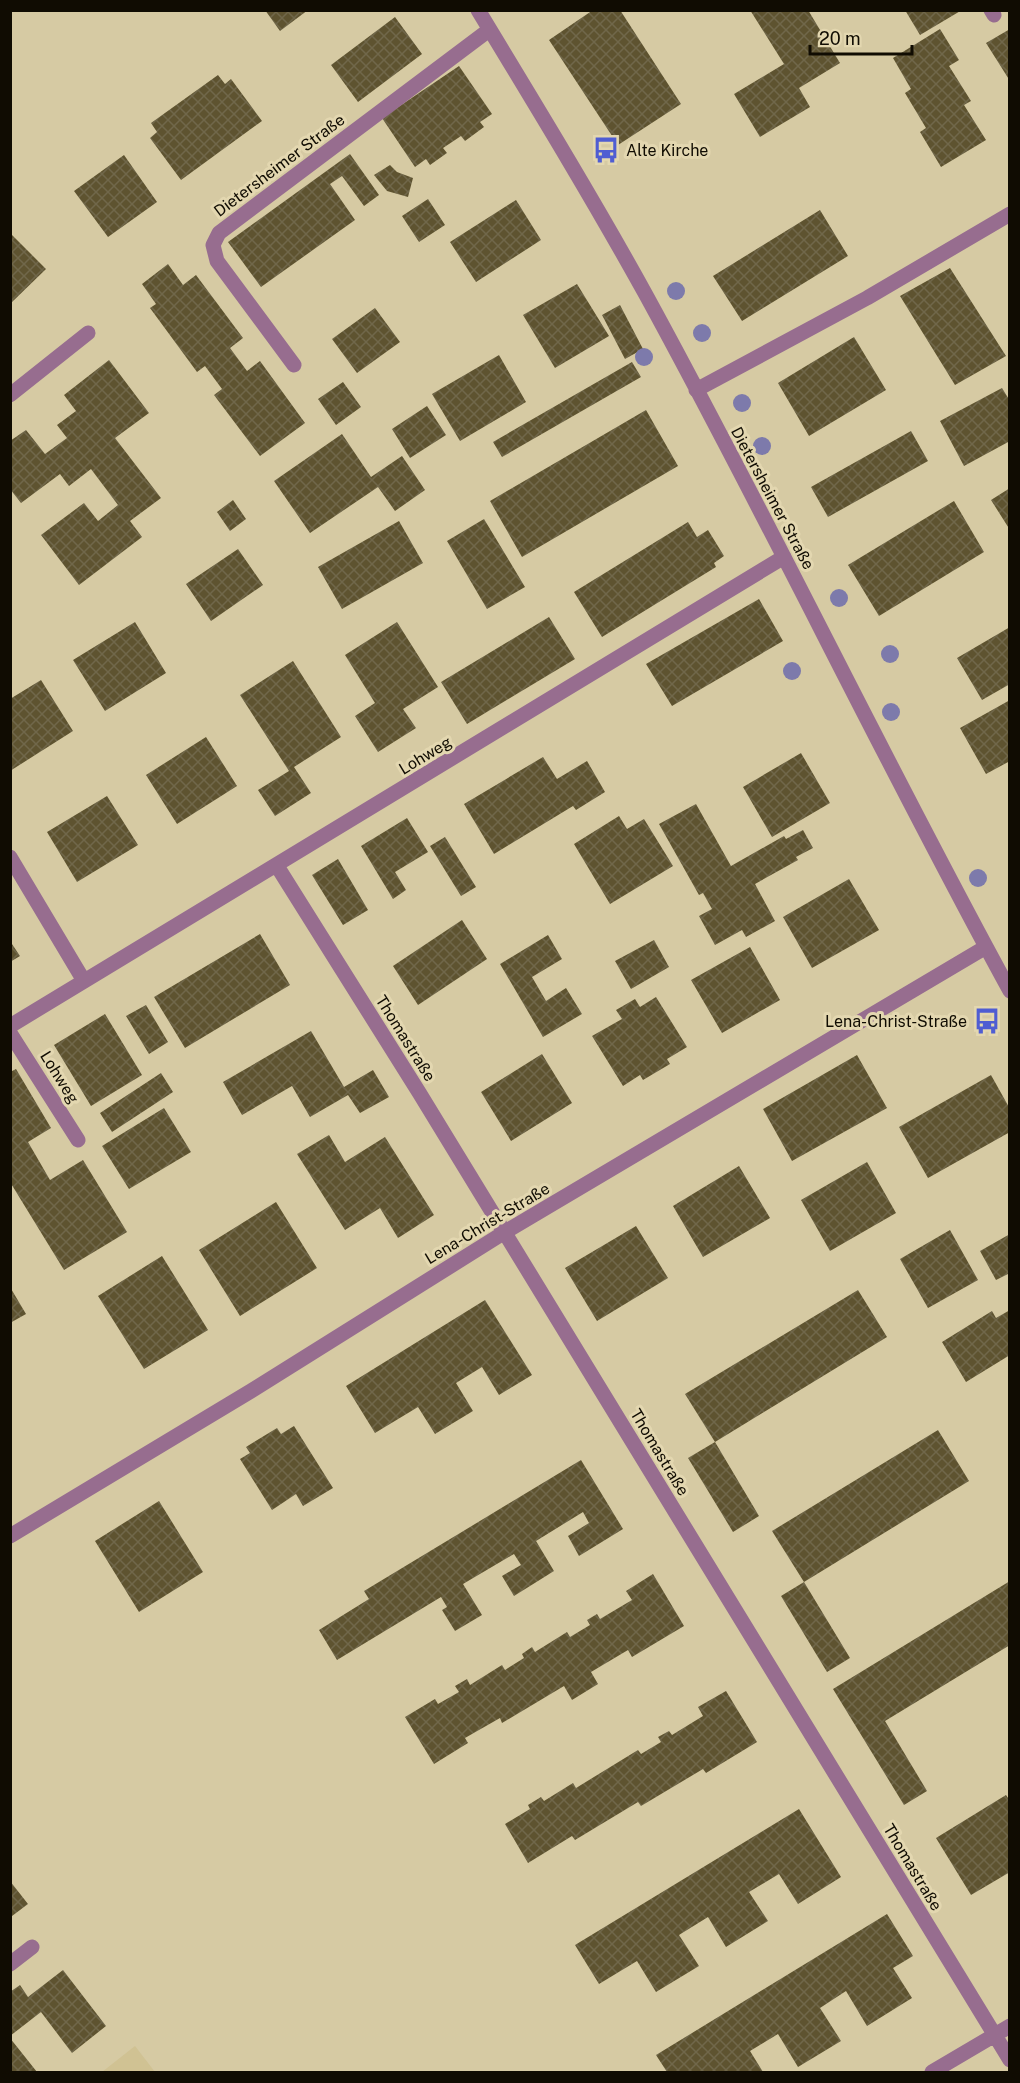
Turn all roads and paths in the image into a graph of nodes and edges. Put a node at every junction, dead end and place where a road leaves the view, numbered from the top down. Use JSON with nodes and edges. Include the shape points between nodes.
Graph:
{"nodes":[{"id":1,"x":478,"y":10,"type":"edge"},
{"id":2,"x":489,"y":30,"type":"junction"},
{"id":3,"x":1010,"y":214,"type":"edge"},
{"id":4,"x":88,"y":333,"type":"dead end"},
{"id":5,"x":294,"y":365,"type":"dead end"},
{"id":6,"x":696,"y":390,"type":"junction"},
{"id":7,"x":10,"y":395,"type":"edge"},
{"id":8,"x":784,"y":557,"type":"junction"},
{"id":9,"x":10,"y":857,"type":"edge"},
{"id":10,"x":277,"y":866,"type":"junction"},
{"id":11,"x":986,"y":947,"type":"junction"},
{"id":12,"x":84,"y":981,"type":"junction"},
{"id":13,"x":1010,"y":991,"type":"edge"},
{"id":14,"x":10,"y":1026,"type":"edge"},
{"id":15,"x":10,"y":1032,"type":"edge"},
{"id":16,"x":78,"y":1140,"type":"dead end"},
{"id":17,"x":504,"y":1232,"type":"junction"},
{"id":18,"x":10,"y":1536,"type":"edge"},
{"id":19,"x":32,"y":1947,"type":"dead end"},
{"id":20,"x":10,"y":1964,"type":"edge"},
{"id":21,"x":1010,"y":2026,"type":"edge"},
{"id":22,"x":994,"y":2035,"type":"junction"},
{"id":23,"x":1010,"y":2060,"type":"edge"},
{"id":24,"x":932,"y":2073,"type":"edge"}],
"edges":[{"from":1,"to":2,"type":"street","name":"Dietersheimer Straße"},
{"from":2,"to":5,"type":"street","name":"Dietersheimer Straße","via":[[219,233],[213,245],[217,261]]},
{"from":2,"to":6,"type":"street","name":"Dietersheimer Straße","via":[[619,248]]},
{"from":3,"to":6,"type":"street","via":[[867,298]]},
{"from":4,"to":7,"type":"street"},
{"from":6,"to":8,"type":"street","name":"Dietersheimer Straße"},
{"from":8,"to":10,"type":"street","name":"Lohweg"},
{"from":8,"to":11,"type":"street","name":"Dietersheimer Straße"},
{"from":9,"to":12,"type":"street"},
{"from":10,"to":12,"type":"street","name":"Lohweg"},
{"from":10,"to":17,"type":"street","name":"Thomastraße"},
{"from":11,"to":13,"type":"street","name":"Dietersheimer Straße"},
{"from":11,"to":17,"type":"street","name":"Lena-Christ-Straße"},
{"from":12,"to":14,"type":"street","name":"Lohweg"},
{"from":15,"to":16,"type":"street","name":"Lohweg"},
{"from":17,"to":18,"type":"street","name":"Lena-Christ-Straße"},
{"from":17,"to":22,"type":"street","name":"Thomastraße"},
{"from":19,"to":20,"type":"street"},
{"from":21,"to":22,"type":"street"},
{"from":22,"to":23,"type":"street","name":"Thomastraße"},
{"from":22,"to":24,"type":"street"}]}
